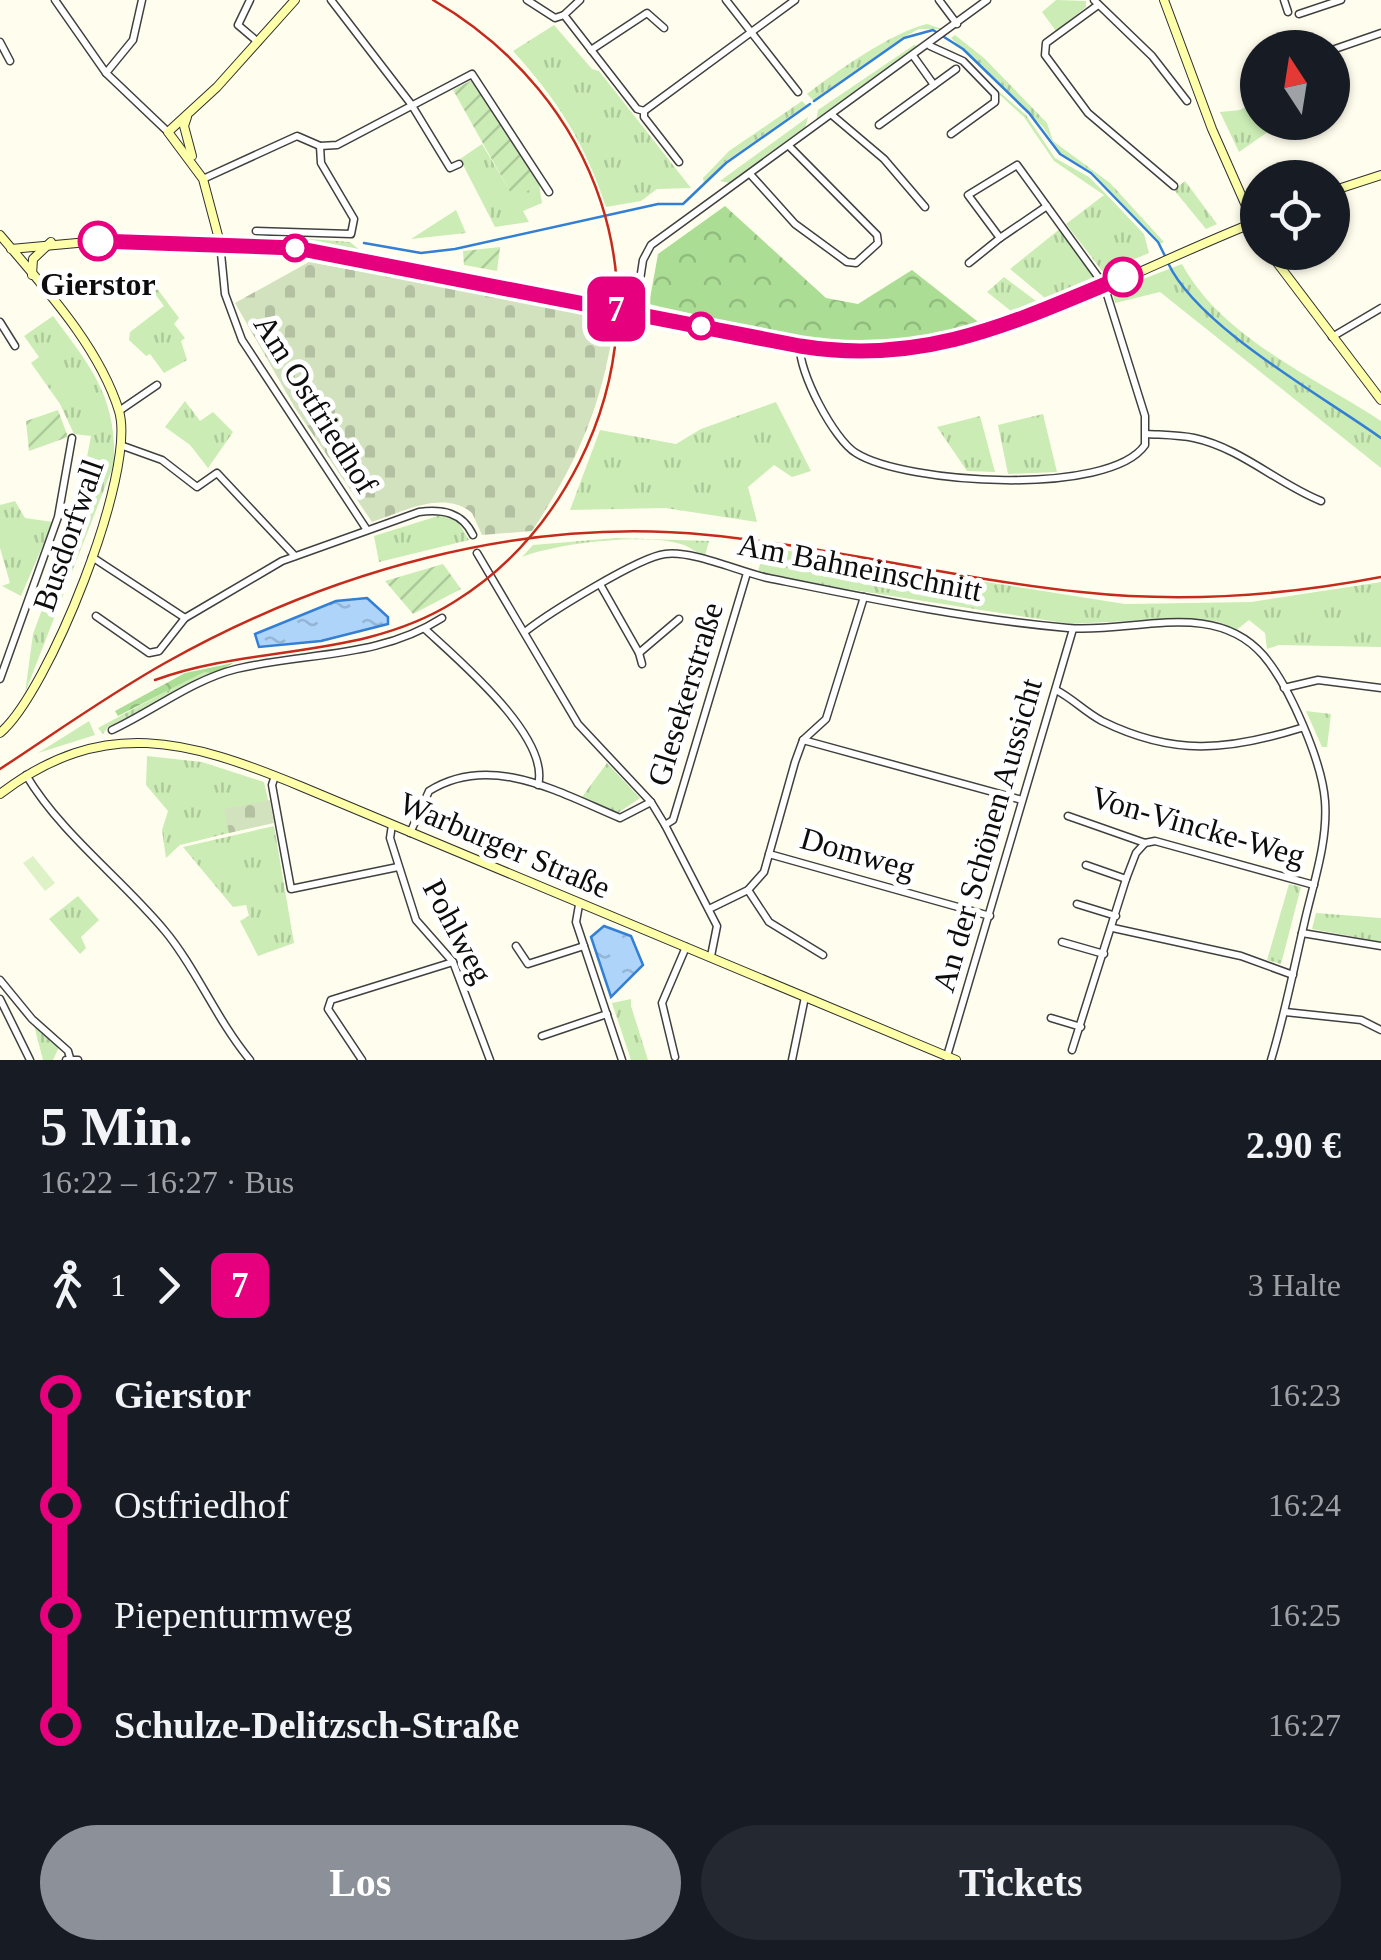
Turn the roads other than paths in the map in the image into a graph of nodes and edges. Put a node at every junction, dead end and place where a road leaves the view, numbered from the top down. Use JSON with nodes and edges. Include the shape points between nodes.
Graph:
{"nodes":[{"id":1,"x":55,"y":0,"type":"edge"},
{"id":2,"x":142,"y":0,"type":"edge"},
{"id":3,"x":250,"y":0,"type":"edge"},
{"id":4,"x":296,"y":0,"type":"edge"},
{"id":5,"x":330,"y":0,"type":"edge"},
{"id":6,"x":527,"y":0,"type":"edge"},
{"id":7,"x":580,"y":0,"type":"edge"},
{"id":8,"x":726,"y":0,"type":"edge"},
{"id":9,"x":795,"y":0,"type":"edge"},
{"id":10,"x":939,"y":0,"type":"edge"},
{"id":11,"x":987,"y":0,"type":"edge"},
{"id":12,"x":1164,"y":0,"type":"edge"},
{"id":13,"x":1284,"y":0,"type":"edge"},
{"id":14,"x":1341,"y":0,"type":"edge"},
{"id":15,"x":1096,"y":2,"type":"edge"},
{"id":16,"x":1288,"y":12,"type":"dead end"},
{"id":17,"x":1299,"y":14,"type":"dead end"},
{"id":18,"x":564,"y":15,"type":"junction"},
{"id":19,"x":953,"y":27,"type":"junction"},
{"id":20,"x":664,"y":28,"type":"dead end"},
{"id":21,"x":751,"y":33,"type":"junction"},
{"id":22,"x":1381,"y":33,"type":"edge"},
{"id":23,"x":0,"y":42,"type":"edge"},
{"id":24,"x":258,"y":42,"type":"junction"},
{"id":25,"x":931,"y":44,"type":"junction"},
{"id":26,"x":1350,"y":44,"type":"edge"},
{"id":27,"x":591,"y":50,"type":"junction"},
{"id":28,"x":914,"y":57,"type":"junction"},
{"id":29,"x":10,"y":61,"type":"dead end"},
{"id":30,"x":956,"y":70,"type":"dead end"},
{"id":31,"x":106,"y":74,"type":"junction"},
{"id":32,"x":934,"y":85,"type":"junction"},
{"id":33,"x":798,"y":92,"type":"dead end"},
{"id":34,"x":1187,"y":101,"type":"dead end"},
{"id":35,"x":411,"y":104,"type":"junction"},
{"id":36,"x":644,"y":111,"type":"junction"},
{"id":37,"x":188,"y":113,"type":"junction"},
{"id":38,"x":832,"y":115,"type":"junction"},
{"id":39,"x":879,"y":126,"type":"dead end"},
{"id":40,"x":168,"y":132,"type":"junction"},
{"id":41,"x":951,"y":134,"type":"dead end"},
{"id":42,"x":320,"y":146,"type":"junction"},
{"id":43,"x":788,"y":146,"type":"junction"},
{"id":44,"x":192,"y":158,"type":"junction"},
{"id":45,"x":679,"y":162,"type":"dead end"},
{"id":46,"x":459,"y":164,"type":"dead end"},
{"id":47,"x":750,"y":174,"type":"junction"},
{"id":48,"x":1381,"y":175,"type":"edge"},
{"id":49,"x":203,"y":180,"type":"junction"},
{"id":50,"x":1350,"y":185,"type":"edge"},
{"id":51,"x":1174,"y":186,"type":"dead end"},
{"id":52,"x":1240,"y":190,"type":"edge"},
{"id":53,"x":549,"y":192,"type":"dead end"},
{"id":54,"x":1047,"y":206,"type":"junction"},
{"id":55,"x":925,"y":207,"type":"dead end"},
{"id":56,"x":1240,"y":228,"type":"edge"},
{"id":57,"x":256,"y":231,"type":"dead end"},
{"id":58,"x":0,"y":235,"type":"edge"},
{"id":59,"x":1000,"y":238,"type":"junction"},
{"id":60,"x":51,"y":242,"type":"junction"},
{"id":61,"x":220,"y":243,"type":"junction"},
{"id":62,"x":11,"y":248,"type":"junction"},
{"id":63,"x":0,"y":255,"type":"edge"},
{"id":64,"x":968,"y":263,"type":"dead end"},
{"id":65,"x":1282,"y":270,"type":"edge"},
{"id":66,"x":32,"y":274,"type":"junction"},
{"id":67,"x":1104,"y":285,"type":"junction"},
{"id":68,"x":1381,"y":308,"type":"edge"},
{"id":69,"x":635,"y":313,"type":"junction"},
{"id":70,"x":0,"y":322,"type":"edge"},
{"id":71,"x":1332,"y":337,"type":"junction"},
{"id":72,"x":15,"y":346,"type":"dead end"},
{"id":73,"x":800,"y":346,"type":"junction"},
{"id":74,"x":157,"y":386,"type":"dead end"},
{"id":75,"x":1381,"y":400,"type":"edge"},
{"id":76,"x":119,"y":411,"type":"junction"},
{"id":77,"x":1147,"y":434,"type":"junction"},
{"id":78,"x":72,"y":438,"type":"dead end"},
{"id":79,"x":123,"y":446,"type":"junction"},
{"id":80,"x":1320,"y":501,"type":"dead end"},
{"id":81,"x":367,"y":530,"type":"junction"},
{"id":82,"x":473,"y":535,"type":"dead end"},
{"id":83,"x":477,"y":552,"type":"dead end"},
{"id":84,"x":91,"y":556,"type":"junction"},
{"id":85,"x":295,"y":556,"type":"junction"},
{"id":86,"x":747,"y":573,"type":"junction"},
{"id":87,"x":601,"y":586,"type":"junction"},
{"id":88,"x":864,"y":596,"type":"junction"},
{"id":89,"x":96,"y":616,"type":"dead end"},
{"id":90,"x":184,"y":618,"type":"junction"},
{"id":91,"x":442,"y":618,"type":"dead end"},
{"id":92,"x":678,"y":619,"type":"dead end"},
{"id":93,"x":426,"y":629,"type":"junction"},
{"id":94,"x":1073,"y":629,"type":"junction"},
{"id":95,"x":526,"y":631,"type":"junction"},
{"id":96,"x":640,"y":652,"type":"junction"},
{"id":97,"x":642,"y":664,"type":"dead end"},
{"id":98,"x":0,"y":679,"type":"edge"},
{"id":99,"x":1284,"y":688,"type":"junction"},
{"id":100,"x":1381,"y":688,"type":"edge"},
{"id":101,"x":1056,"y":690,"type":"junction"},
{"id":102,"x":1300,"y":728,"type":"junction"},
{"id":103,"x":112,"y":730,"type":"dead end"},
{"id":104,"x":0,"y":733,"type":"edge"},
{"id":105,"x":803,"y":740,"type":"junction"},
{"id":106,"x":26,"y":774,"type":"junction"},
{"id":107,"x":275,"y":776,"type":"junction"},
{"id":108,"x":538,"y":784,"type":"junction"},
{"id":109,"x":0,"y":794,"type":"edge"},
{"id":110,"x":1022,"y":800,"type":"junction"},
{"id":111,"x":651,"y":802,"type":"junction"},
{"id":112,"x":1068,"y":816,"type":"dead end"},
{"id":113,"x":392,"y":825,"type":"junction"},
{"id":114,"x":665,"y":825,"type":"junction"},
{"id":115,"x":410,"y":833,"type":"junction"},
{"id":116,"x":1145,"y":843,"type":"junction"},
{"id":117,"x":770,"y":854,"type":"junction"},
{"id":118,"x":1086,"y":865,"type":"dead end"},
{"id":119,"x":398,"y":867,"type":"junction"},
{"id":120,"x":1126,"y":878,"type":"junction"},
{"id":121,"x":1314,"y":885,"type":"junction"},
{"id":122,"x":748,"y":890,"type":"junction"},
{"id":123,"x":1078,"y":904,"type":"dead end"},
{"id":124,"x":579,"y":905,"type":"junction"},
{"id":125,"x":709,"y":909,"type":"junction"},
{"id":126,"x":990,"y":916,"type":"junction"},
{"id":127,"x":1116,"y":916,"type":"junction"},
{"id":128,"x":1113,"y":928,"type":"junction"},
{"id":129,"x":1302,"y":933,"type":"junction"},
{"id":130,"x":1062,"y":942,"type":"dead end"},
{"id":131,"x":516,"y":946,"type":"dead end"},
{"id":132,"x":584,"y":946,"type":"junction"},
{"id":133,"x":1381,"y":946,"type":"edge"},
{"id":134,"x":686,"y":947,"type":"junction"},
{"id":135,"x":1104,"y":954,"type":"junction"},
{"id":136,"x":823,"y":955,"type":"dead end"},
{"id":137,"x":710,"y":956,"type":"junction"},
{"id":138,"x":453,"y":962,"type":"junction"},
{"id":139,"x":1293,"y":975,"type":"junction"},
{"id":140,"x":0,"y":980,"type":"edge"},
{"id":141,"x":805,"y":997,"type":"junction"},
{"id":142,"x":0,"y":999,"type":"edge"},
{"id":143,"x":1285,"y":1012,"type":"junction"},
{"id":144,"x":607,"y":1014,"type":"junction"},
{"id":145,"x":1052,"y":1018,"type":"dead end"},
{"id":146,"x":1081,"y":1026,"type":"junction"},
{"id":147,"x":1381,"y":1030,"type":"edge"},
{"id":148,"x":542,"y":1036,"type":"dead end"},
{"id":149,"x":1072,"y":1050,"type":"dead end"},
{"id":150,"x":675,"y":1057,"type":"dead end"},
{"id":151,"x":952,"y":1058,"type":"edge"},
{"id":152,"x":71,"y":1059,"type":"edge"},
{"id":153,"x":489,"y":1059,"type":"edge"},
{"id":154,"x":30,"y":1060,"type":"edge"},
{"id":155,"x":250,"y":1060,"type":"edge"},
{"id":156,"x":362,"y":1060,"type":"edge"},
{"id":157,"x":622,"y":1060,"type":"edge"},
{"id":158,"x":792,"y":1060,"type":"edge"},
{"id":159,"x":1271,"y":1060,"type":"edge"}],
"edges":[{"from":1,"to":31,"type":"street"},
{"from":2,"to":31,"type":"street","via":[[133,40]]},
{"from":3,"to":24,"type":"street","via":[[238,25]]},
{"from":4,"to":24,"type":"main road"},
{"from":5,"to":35,"type":"street"},
{"from":6,"to":18,"type":"street","via":[[555,18]]},
{"from":7,"to":18,"type":"street"},
{"from":8,"to":21,"type":"street"},
{"from":9,"to":21,"type":"street"},
{"from":10,"to":19,"type":"street"},
{"from":11,"to":19,"type":"street"},
{"from":12,"to":52,"type":"main road"},
{"from":13,"to":16,"type":"street"},
{"from":14,"to":17,"type":"street"},
{"from":15,"to":34,"type":"street"},
{"from":15,"to":51,"type":"street","via":[[1046,43],[1046,55],[1088,113]]},
{"from":18,"to":27,"type":"street"},
{"from":19,"to":25,"type":"street"},
{"from":20,"to":27,"type":"street","via":[[647,13]]},
{"from":21,"to":33,"type":"street"},
{"from":21,"to":36,"type":"street"},
{"from":22,"to":26,"type":"street"},
{"from":23,"to":29,"type":"street"},
{"from":24,"to":37,"type":"main road"},
{"from":25,"to":28,"type":"street"},
{"from":25,"to":41,"type":"street","via":[[962,61],[996,94],[995,102]]},
{"from":27,"to":36,"type":"street"},
{"from":28,"to":32,"type":"street"},
{"from":28,"to":38,"type":"street"},
{"from":30,"to":32,"type":"street"},
{"from":31,"to":40,"type":"street"},
{"from":32,"to":39,"type":"street"},
{"from":35,"to":42,"type":"street","via":[[337,145]]},
{"from":35,"to":46,"type":"street","via":[[450,168]]},
{"from":35,"to":53,"type":"street","via":[[472,74]]},
{"from":36,"to":45,"type":"street"},
{"from":37,"to":40,"type":"main road"},
{"from":37,"to":44,"type":"main road","via":[[184,126]]},
{"from":38,"to":43,"type":"street"},
{"from":38,"to":55,"type":"street","via":[[884,159]]},
{"from":40,"to":44,"type":"main road"},
{"from":42,"to":49,"type":"street","via":[[297,136]]},
{"from":42,"to":57,"type":"street","via":[[321,163],[354,219],[351,234]]},
{"from":43,"to":47,"type":"street"},
{"from":43,"to":47,"type":"street","via":[[877,235],[878,243],[856,263],[795,224]]},
{"from":44,"to":49,"type":"main road"},
{"from":47,"to":69,"type":"street","via":[[651,245]]},
{"from":48,"to":50,"type":"main road"},
{"from":49,"to":61,"type":"main road"},
{"from":54,"to":59,"type":"street"},
{"from":54,"to":59,"type":"street","via":[[1017,165],[997,174],[968,195]]},
{"from":54,"to":67,"type":"street"},
{"from":56,"to":67,"type":"main road"},
{"from":58,"to":62,"type":"main road","name":"Busdorfwall"},
{"from":59,"to":64,"type":"street"},
{"from":60,"to":61,"type":"main road"},
{"from":60,"to":62,"type":"main road"},
{"from":60,"to":66,"type":"main road","via":[[34,259]]},
{"from":61,"to":69,"type":"main road","via":[[321,252]]},
{"from":61,"to":81,"type":"street","name":"Am Ostfriedhof","via":[[225,294],[242,340]]},
{"from":62,"to":63,"type":"street"},
{"from":62,"to":66,"type":"main road","name":"Busdorfwall"},
{"from":65,"to":71,"type":"main road"},
{"from":66,"to":76,"type":"main road","name":"Busdorfwall","via":[[100,369]]},
{"from":67,"to":73,"type":"main road","via":[[948,344],[876,352]]},
{"from":67,"to":77,"type":"street"},
{"from":68,"to":71,"type":"street"},
{"from":69,"to":73,"type":"main road"},
{"from":70,"to":72,"type":"street"},
{"from":71,"to":75,"type":"main road"},
{"from":73,"to":77,"type":"street","via":[[804,371],[835,429],[852,452],[879,464],[962,476],[1059,478],[1125,462],[1137,455]]},
{"from":74,"to":76,"type":"street"},
{"from":76,"to":79,"type":"main road","name":"Busdorfwall"},
{"from":77,"to":80,"type":"street","via":[[1218,446]]},
{"from":78,"to":98,"type":"street","via":[[58,516]]},
{"from":79,"to":84,"type":"main road","name":"Busdorfwall"},
{"from":79,"to":85,"type":"street","via":[[162,460],[196,486],[218,473]]},
{"from":81,"to":82,"type":"street","via":[[442,509],[466,522]]},
{"from":81,"to":85,"type":"street"},
{"from":83,"to":95,"type":"street"},
{"from":84,"to":90,"type":"street"},
{"from":84,"to":104,"type":"main road","name":"Busdorfwall","via":[[37,688]]},
{"from":85,"to":90,"type":"street"},
{"from":86,"to":87,"type":"street","name":"Am Bahneinschnitt","via":[[666,554]]},
{"from":86,"to":88,"type":"street","name":"Am Bahneinschnitt"},
{"from":86,"to":114,"type":"street","name":"Glesekerstraße","via":[[673,820]]},
{"from":87,"to":95,"type":"street","name":"Am Bahneinschnitt"},
{"from":87,"to":96,"type":"street"},
{"from":88,"to":94,"type":"street","name":"Am Bahneinschnitt"},
{"from":88,"to":105,"type":"street","via":[[826,719]]},
{"from":89,"to":90,"type":"street","via":[[150,652],[159,651]]},
{"from":91,"to":93,"type":"street"},
{"from":92,"to":96,"type":"street"},
{"from":93,"to":103,"type":"street","via":[[355,652],[231,670]]},
{"from":93,"to":108,"type":"street","via":[[514,721],[536,756]]},
{"from":94,"to":99,"type":"street","name":"Am Bahneinschnitt","via":[[1205,624],[1260,652]]},
{"from":94,"to":101,"type":"street","name":"An der Schönen Aussicht"},
{"from":95,"to":111,"type":"street","via":[[578,724]]},
{"from":96,"to":97,"type":"street"},
{"from":99,"to":100,"type":"street","via":[[1318,680]]},
{"from":99,"to":102,"type":"street"},
{"from":101,"to":102,"type":"street","via":[[1104,722],[1198,749],[1228,748]]},
{"from":101,"to":110,"type":"street","name":"An der Schönen Aussicht"},
{"from":102,"to":121,"type":"street","via":[[1325,800]]},
{"from":105,"to":110,"type":"street"},
{"from":105,"to":117,"type":"street"},
{"from":106,"to":107,"type":"main road","name":"Warburger Straße","via":[[70,752],[126,741],[202,753]]},
{"from":106,"to":109,"type":"main road","name":"Warburger Straße"},
{"from":106,"to":155,"type":"street","via":[[166,932]]},
{"from":107,"to":113,"type":"main road","name":"Warburger Straße"},
{"from":107,"to":119,"type":"street","via":[[290,888]]},
{"from":108,"to":111,"type":"street","via":[[620,818]]},
{"from":108,"to":115,"type":"street","via":[[482,773],[446,781],[429,791]]},
{"from":110,"to":126,"type":"street","name":"An der Schönen Aussicht"},
{"from":111,"to":114,"type":"street"},
{"from":112,"to":116,"type":"street","name":"Von-Vincke-Weg"},
{"from":113,"to":115,"type":"main road","name":"Warburger Straße"},
{"from":113,"to":119,"type":"street","name":"Pohlweg"},
{"from":114,"to":125,"type":"street"},
{"from":115,"to":124,"type":"main road","name":"Warburger Straße"},
{"from":116,"to":120,"type":"street"},
{"from":116,"to":121,"type":"street","name":"Von-Vincke-Weg"},
{"from":117,"to":122,"type":"street","via":[[760,880]]},
{"from":117,"to":126,"type":"street","name":"Domweg"},
{"from":118,"to":120,"type":"street"},
{"from":119,"to":138,"type":"street","name":"Pohlweg","via":[[416,920]]},
{"from":120,"to":127,"type":"street"},
{"from":121,"to":129,"type":"street"},
{"from":122,"to":125,"type":"street"},
{"from":122,"to":136,"type":"street","via":[[768,922]]},
{"from":123,"to":127,"type":"street"},
{"from":124,"to":132,"type":"street","via":[[576,922]]},
{"from":124,"to":134,"type":"main road","name":"Warburger Straße"},
{"from":125,"to":137,"type":"street","via":[[719,933]]},
{"from":126,"to":151,"type":"street","name":"An der Schönen Aussicht"},
{"from":127,"to":128,"type":"street"},
{"from":128,"to":135,"type":"street"},
{"from":128,"to":139,"type":"street","via":[[1241,956]]},
{"from":129,"to":133,"type":"street"},
{"from":129,"to":139,"type":"street"},
{"from":130,"to":135,"type":"street"},
{"from":131,"to":132,"type":"street","via":[[528,964]]},
{"from":132,"to":144,"type":"street"},
{"from":134,"to":137,"type":"main road","name":"Warburger Straße"},
{"from":134,"to":150,"type":"street","via":[[662,1003]]},
{"from":135,"to":146,"type":"street"},
{"from":137,"to":141,"type":"main road","name":"Warburger Straße"},
{"from":138,"to":153,"type":"street","name":"Pohlweg"},
{"from":138,"to":156,"type":"street","via":[[349,991],[328,1004]]},
{"from":139,"to":143,"type":"street"},
{"from":140,"to":152,"type":"street"},
{"from":141,"to":151,"type":"main road","name":"Warburger Straße"},
{"from":141,"to":158,"type":"street"},
{"from":142,"to":154,"type":"street"},
{"from":143,"to":147,"type":"street","via":[[1361,1020]]},
{"from":143,"to":159,"type":"street"},
{"from":144,"to":148,"type":"street"},
{"from":144,"to":157,"type":"street"},
{"from":145,"to":146,"type":"street"},
{"from":146,"to":149,"type":"street"}]}
